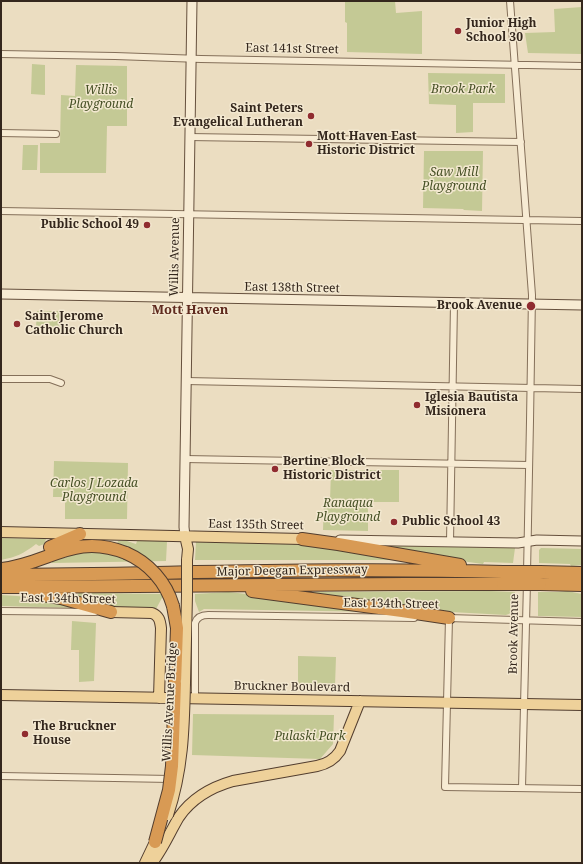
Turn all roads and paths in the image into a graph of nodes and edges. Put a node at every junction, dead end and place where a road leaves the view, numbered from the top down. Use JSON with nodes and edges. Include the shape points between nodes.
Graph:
{"nodes":[{"id":1,"x":192,"y":1,"type":"edge"},
{"id":2,"x":510,"y":1,"type":"edge"},
{"id":3,"x":1,"y":54,"type":"edge"},
{"id":4,"x":191,"y":58,"type":"junction"},
{"id":5,"x":514,"y":65,"type":"junction"},
{"id":6,"x":582,"y":66,"type":"edge"},
{"id":7,"x":1,"y":133,"type":"edge"},
{"id":8,"x":56,"y":134,"type":"dead end"},
{"id":9,"x":190,"y":136,"type":"junction"},
{"id":10,"x":520,"y":142,"type":"junction"},
{"id":11,"x":1,"y":211,"type":"edge"},
{"id":12,"x":188,"y":214,"type":"junction"},
{"id":13,"x":526,"y":220,"type":"junction"},
{"id":14,"x":582,"y":221,"type":"edge"},
{"id":15,"x":1,"y":294,"type":"edge"},
{"id":16,"x":187,"y":298,"type":"junction"},
{"id":17,"x":454,"y":303,"type":"junction"},
{"id":18,"x":532,"y":304,"type":"junction"},
{"id":19,"x":582,"y":305,"type":"edge"},
{"id":20,"x":1,"y":379,"type":"edge"},
{"id":21,"x":186,"y":381,"type":"junction"},
{"id":22,"x":61,"y":383,"type":"dead end"},
{"id":23,"x":452,"y":387,"type":"junction"},
{"id":24,"x":530,"y":388,"type":"junction"},
{"id":25,"x":582,"y":389,"type":"edge"},
{"id":26,"x":185,"y":459,"type":"junction"},
{"id":27,"x":451,"y":464,"type":"junction"},
{"id":28,"x":529,"y":465,"type":"junction"},
{"id":29,"x":1,"y":532,"type":"edge"},
{"id":30,"x":80,"y":534,"type":"junction"},
{"id":31,"x":185,"y":536,"type":"junction"},
{"id":32,"x":302,"y":539,"type":"junction"},
{"id":33,"x":582,"y":541,"type":"edge"},
{"id":34,"x":450,"y":542,"type":"junction"},
{"id":35,"x":527,"y":542,"type":"junction"},
{"id":36,"x":1,"y":564,"type":"edge"},
{"id":37,"x":1,"y":569,"type":"edge"},
{"id":38,"x":582,"y":573,"type":"edge"},
{"id":39,"x":1,"y":575,"type":"edge"},
{"id":40,"x":503,"y":578,"type":"junction"},
{"id":41,"x":540,"y":578,"type":"junction"},
{"id":42,"x":207,"y":585,"type":"junction"},
{"id":43,"x":564,"y":585,"type":"junction"},
{"id":44,"x":582,"y":585,"type":"edge"},
{"id":45,"x":4,"y":587,"type":"edge"},
{"id":46,"x":582,"y":588,"type":"edge"},
{"id":47,"x":1,"y":611,"type":"edge"},
{"id":48,"x":111,"y":612,"type":"junction"},
{"id":49,"x":449,"y":618,"type":"junction"},
{"id":50,"x":526,"y":620,"type":"junction"},
{"id":51,"x":582,"y":622,"type":"edge"},
{"id":52,"x":180,"y":683,"type":"junction"},
{"id":53,"x":1,"y":695,"type":"edge"},
{"id":54,"x":159,"y":698,"type":"junction"},
{"id":55,"x":178,"y":698,"type":"junction"},
{"id":56,"x":195,"y":698,"type":"junction"},
{"id":57,"x":360,"y":701,"type":"junction"},
{"id":58,"x":447,"y":703,"type":"junction"},
{"id":59,"x":524,"y":704,"type":"junction"},
{"id":60,"x":582,"y":705,"type":"edge"},
{"id":61,"x":1,"y":776,"type":"edge"},
{"id":62,"x":522,"y":788,"type":"junction"},
{"id":63,"x":582,"y":789,"type":"edge"},
{"id":64,"x":155,"y":842,"type":"joint"},
{"id":65,"x":145,"y":863,"type":"edge"},
{"id":66,"x":152,"y":863,"type":"edge"}],
"edges":[{"from":1,"to":4,"type":"main road","name":"Willis Avenue"},
{"from":2,"to":5,"type":"street","name":"Brook Avenue"},
{"from":3,"to":4,"type":"street","name":"East 141st Street"},
{"from":4,"to":5,"type":"street","name":"East 141st Street"},
{"from":4,"to":9,"type":"main road","name":"Willis Avenue"},
{"from":5,"to":6,"type":"street","name":"East 141st Street"},
{"from":5,"to":10,"type":"street","name":"Brook Avenue"},
{"from":7,"to":8,"type":"street"},
{"from":9,"to":10,"type":"street"},
{"from":9,"to":12,"type":"main road","name":"Willis Avenue"},
{"from":10,"to":13,"type":"street","name":"Brook Avenue"},
{"from":11,"to":12,"type":"street"},
{"from":12,"to":13,"type":"street"},
{"from":12,"to":16,"type":"main road","name":"Willis Avenue"},
{"from":13,"to":14,"type":"street"},
{"from":13,"to":18,"type":"street","name":"Brook Avenue"},
{"from":15,"to":16,"type":"main road","name":"East 138th Street"},
{"from":16,"to":17,"type":"main road","name":"East 138th Street"},
{"from":16,"to":21,"type":"main road","name":"Willis Avenue"},
{"from":17,"to":18,"type":"main road","name":"East 138th Street"},
{"from":17,"to":23,"type":"street"},
{"from":18,"to":19,"type":"main road","name":"East 138th Street"},
{"from":18,"to":24,"type":"street","name":"Brook Avenue"},
{"from":20,"to":22,"type":"street","via":[[50,379]]},
{"from":21,"to":23,"type":"street"},
{"from":21,"to":26,"type":"main road","name":"Willis Avenue"},
{"from":23,"to":24,"type":"street"},
{"from":23,"to":27,"type":"street"},
{"from":24,"to":25,"type":"street"},
{"from":24,"to":28,"type":"street","name":"Brook Avenue"},
{"from":26,"to":27,"type":"street"},
{"from":26,"to":31,"type":"main road","name":"Willis Avenue"},
{"from":27,"to":28,"type":"street"},
{"from":27,"to":34,"type":"street"},
{"from":28,"to":35,"type":"street","name":"Brook Avenue"},
{"from":29,"to":30,"type":"main road","name":"East 135th Street"},
{"from":30,"to":31,"type":"main road","name":"East 135th Street"},
{"from":30,"to":36,"type":"highway","via":[[23,558]]},
{"from":31,"to":32,"type":"main road","name":"East 135th Street"},
{"from":31,"to":52,"type":"main road","name":"Willis Avenue Bridge","bridge":true,"via":[[188,549]]},
{"from":32,"to":34,"type":"main road","name":"East 135th Street"},
{"from":32,"to":40,"type":"highway"},
{"from":33,"to":35,"type":"main road","name":"East 135th Street"},
{"from":34,"to":35,"type":"main road","name":"East 135th Street"},
{"from":35,"to":50,"type":"street","name":"Brook Avenue"},
{"from":37,"to":52,"type":"highway","bridge":true,"via":[[22,566],[81,546],[106,546],[140,561],[157,575],[173,606]]},
{"from":38,"to":41,"type":"highway","name":"Major Deegan Expressway"},
{"from":39,"to":40,"type":"highway","name":"Major Deegan Expressway","via":[[406,570]]},
{"from":40,"to":41,"type":"highway","name":"Major Deegan Expressway","bridge":true},
{"from":40,"to":42,"type":"highway","name":"Major Deegan Expressway","via":[[406,584]]},
{"from":41,"to":43,"type":"highway","name":"Major Deegan Expressway"},
{"from":42,"to":45,"type":"highway","name":"Major Deegan Expressway"},
{"from":42,"to":49,"type":"highway"},
{"from":43,"to":44,"type":"highway"},
{"from":43,"to":46,"type":"highway"},
{"from":45,"to":48,"type":"highway","via":[[53,596]]},
{"from":47,"to":48,"type":"street","name":"East 134th Street"},
{"from":48,"to":54,"type":"main road","name":"East 134th Street","via":[[152,613],[160,619]]},
{"from":49,"to":50,"type":"street","name":"East 134th Street"},
{"from":49,"to":56,"type":"street","name":"East 134th Street","via":[[200,616],[195,623]]},
{"from":49,"to":58,"type":"street"},
{"from":50,"to":51,"type":"street","name":"East 134th Street"},
{"from":50,"to":59,"type":"street","name":"Brook Avenue"},
{"from":52,"to":64,"type":"highway","bridge":true,"via":[[172,766]]},
{"from":53,"to":54,"type":"main road","name":"Bruckner Boulevard"},
{"from":54,"to":55,"type":"main road","name":"Bruckner Boulevard"},
{"from":55,"to":56,"type":"main road","name":"Bruckner Boulevard"},
{"from":55,"to":61,"type":"street","via":[[174,779]]},
{"from":56,"to":57,"type":"main road","name":"Bruckner Boulevard"},
{"from":57,"to":58,"type":"main road","name":"Bruckner Boulevard"},
{"from":57,"to":66,"type":"main road","via":[[335,758],[317,766],[233,781],[208,791],[180,816]]},
{"from":58,"to":59,"type":"main road","name":"Bruckner Boulevard"},
{"from":58,"to":62,"type":"street","via":[[445,787]]},
{"from":59,"to":60,"type":"main road","name":"Bruckner Boulevard"},
{"from":59,"to":62,"type":"street","name":"Brook Avenue"},
{"from":62,"to":63,"type":"street"},
{"from":64,"to":65,"type":"main road"}]}
